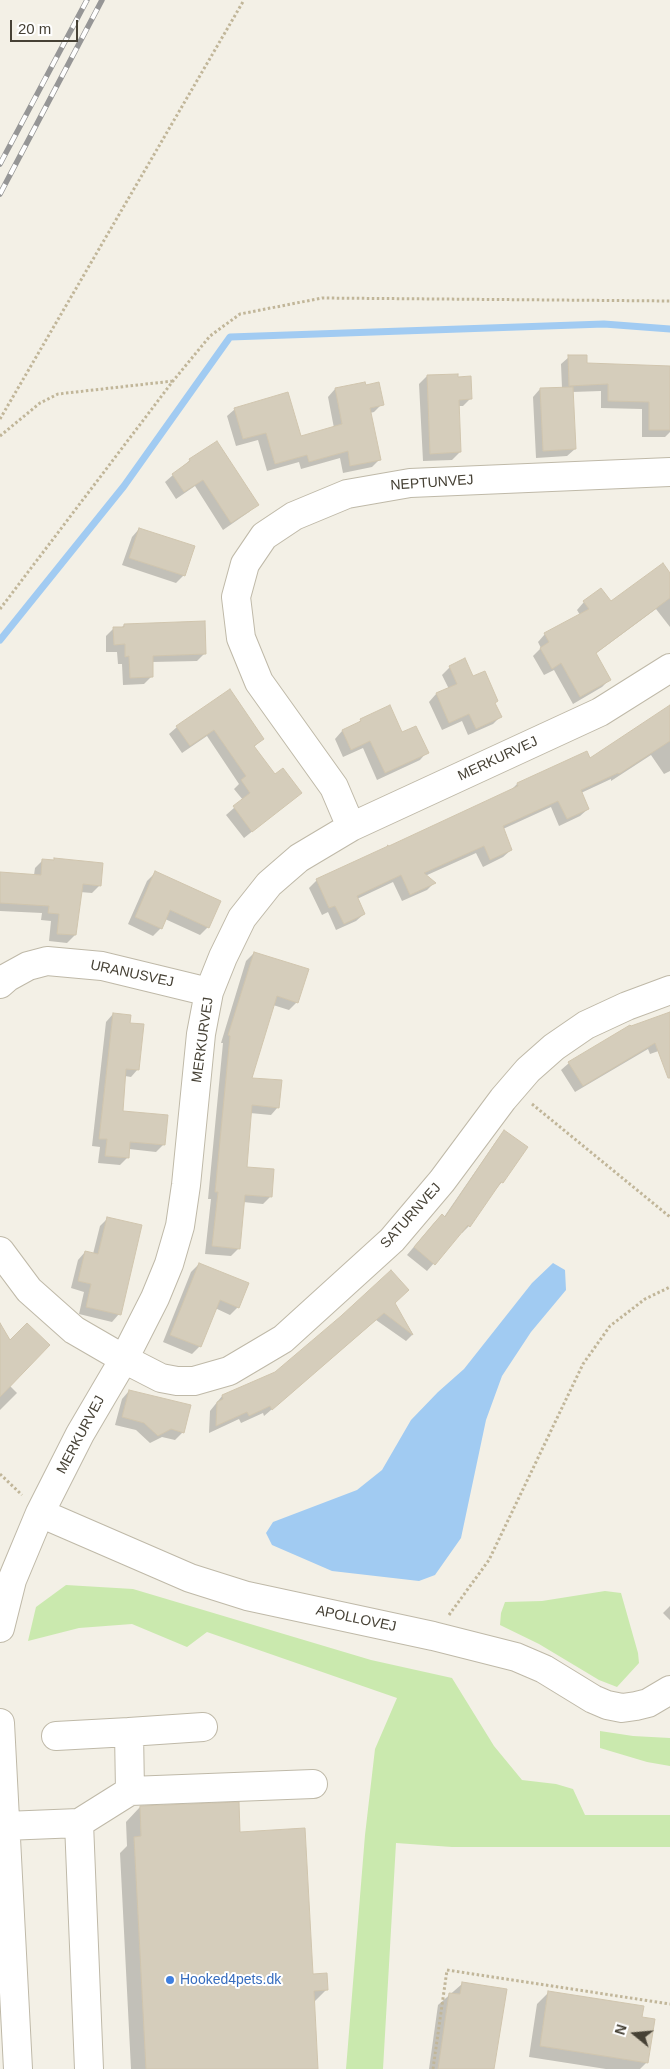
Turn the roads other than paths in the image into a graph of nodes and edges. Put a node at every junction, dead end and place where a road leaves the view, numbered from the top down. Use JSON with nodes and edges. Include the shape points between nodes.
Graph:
{"nodes":[{"id":1,"x":670,"y":472,"type":"edge"},
{"id":2,"x":670,"y":668,"type":"edge"},
{"id":3,"x":351,"y":827,"type":"junction"},
{"id":4,"x":0,"y":984,"type":"edge"},
{"id":5,"x":670,"y":990,"type":"edge"},
{"id":6,"x":209,"y":992,"type":"junction"},
{"id":7,"x":0,"y":1251,"type":"edge"},
{"id":8,"x":124,"y":1359,"type":"junction"},
{"id":9,"x":40,"y":1513,"type":"junction"},
{"id":10,"x":0,"y":1628,"type":"edge"},
{"id":11,"x":670,"y":1690,"type":"edge"},
{"id":12,"x":0,"y":1722,"type":"edge"},
{"id":13,"x":203,"y":1727,"type":"dead end"},
{"id":14,"x":129,"y":1732,"type":"junction"},
{"id":15,"x":56,"y":1736,"type":"dead end"},
{"id":16,"x":313,"y":1784,"type":"dead end"},
{"id":17,"x":130,"y":1791,"type":"junction"},
{"id":18,"x":79,"y":1823,"type":"junction"},
{"id":19,"x":4,"y":1841,"type":"edge"},
{"id":20,"x":18,"y":2069,"type":"edge"},
{"id":21,"x":89,"y":2069,"type":"edge"}],
"edges":[{"from":1,"to":3,"type":"street","name":"NEPTUNVEJ","via":[[410,482],[347,494],[294,516],[264,536],[245,564],[236,597],[240,638],[259,682],[334,787]]},
{"from":2,"to":3,"type":"street","name":"MERKURVEJ","via":[[600,712]]},
{"from":3,"to":6,"type":"street","name":"MERKURVEJ","via":[[299,858],[269,884],[242,918]]},
{"from":4,"to":6,"type":"street","name":"URANUSVEJ","via":[[28,966],[48,961],[102,966]]},
{"from":5,"to":8,"type":"street","name":"SATURNVEJ","via":[[586,1025],[528,1070],[442,1182],[392,1240],[283,1339],[230,1371],[194,1381],[162,1378]]},
{"from":6,"to":8,"type":"street","name":"MERKURVEJ","via":[[201,1034],[180,1226],[155,1298]]},
{"from":7,"to":8,"type":"street","via":[[29,1290],[74,1330]]},
{"from":8,"to":9,"type":"street","name":"MERKURVEJ","via":[[80,1434]]},
{"from":9,"to":10,"type":"street","name":"MERKURVEJ","via":[[12,1580]]},
{"from":9,"to":11,"type":"street","name":"APOLLOVEJ","via":[[190,1578],[247,1596],[516,1657],[607,1704],[622,1708],[648,1704]]},
{"from":12,"to":19,"type":"street"},
{"from":13,"to":14,"type":"street"},
{"from":14,"to":15,"type":"street"},
{"from":14,"to":17,"type":"street"},
{"from":16,"to":17,"type":"street"},
{"from":17,"to":18,"type":"street"},
{"from":18,"to":19,"type":"street"},
{"from":18,"to":21,"type":"street"},
{"from":19,"to":20,"type":"street"}]}
